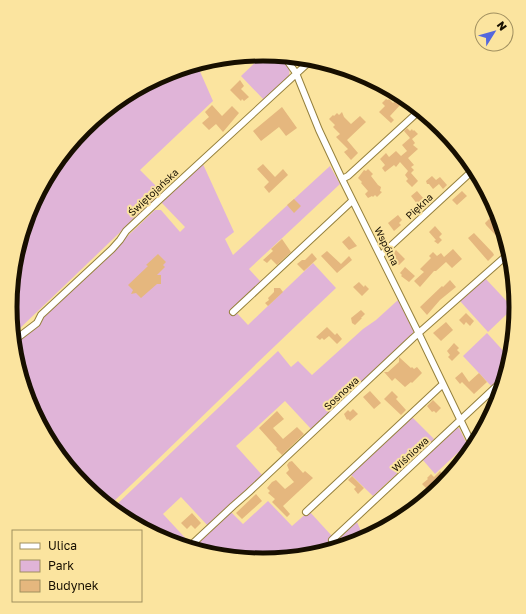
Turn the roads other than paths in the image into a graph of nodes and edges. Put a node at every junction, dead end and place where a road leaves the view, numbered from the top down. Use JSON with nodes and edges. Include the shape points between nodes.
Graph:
{"nodes":[{"id":1,"x":289,"y":63,"type":"edge"},
{"id":2,"x":306,"y":65,"type":"edge"},
{"id":3,"x":296,"y":73,"type":"junction"},
{"id":4,"x":416,"y":114,"type":"edge"},
{"id":5,"x":470,"y":173,"type":"edge"},
{"id":6,"x":342,"y":179,"type":"junction"},
{"id":7,"x":352,"y":201,"type":"junction"},
{"id":8,"x":380,"y":255,"type":"junction"},
{"id":9,"x":504,"y":258,"type":"edge"},
{"id":10,"x":233,"y":312,"type":"dead end"},
{"id":11,"x":419,"y":334,"type":"junction"},
{"id":12,"x":19,"y":337,"type":"edge"},
{"id":13,"x":443,"y":384,"type":"junction"},
{"id":14,"x":496,"y":387,"type":"edge"},
{"id":15,"x":460,"y":420,"type":"junction"},
{"id":16,"x":470,"y":440,"type":"edge"},
{"id":17,"x":306,"y":512,"type":"dead end"},
{"id":18,"x":332,"y":540,"type":"dead end"},
{"id":19,"x":193,"y":543,"type":"edge"}],
"edges":[{"from":1,"to":3,"type":"street","name":"Wspólna"},
{"from":2,"to":3,"type":"street","name":"Świętojańska"},
{"from":3,"to":6,"type":"street","name":"Wspólna"},
{"from":3,"to":12,"type":"street","name":"Świętojańska","via":[[126,231],[112,249],[41,315],[37,323]]},
{"from":4,"to":6,"type":"street"},
{"from":5,"to":8,"type":"street","name":"Piękna"},
{"from":6,"to":7,"type":"street","name":"Wspólna"},
{"from":7,"to":8,"type":"street","name":"Wspólna"},
{"from":7,"to":10,"type":"street"},
{"from":8,"to":11,"type":"street","name":"Wspólna"},
{"from":9,"to":11,"type":"street","name":"Sosnowa"},
{"from":11,"to":13,"type":"street","name":"Wspólna"},
{"from":11,"to":19,"type":"street","name":"Sosnowa"},
{"from":13,"to":15,"type":"street","name":"Wspólna"},
{"from":13,"to":17,"type":"street"},
{"from":14,"to":15,"type":"street","name":"Wiśniowa"},
{"from":15,"to":16,"type":"street","name":"Wspólna"},
{"from":15,"to":18,"type":"street","name":"Wiśniowa"}]}
